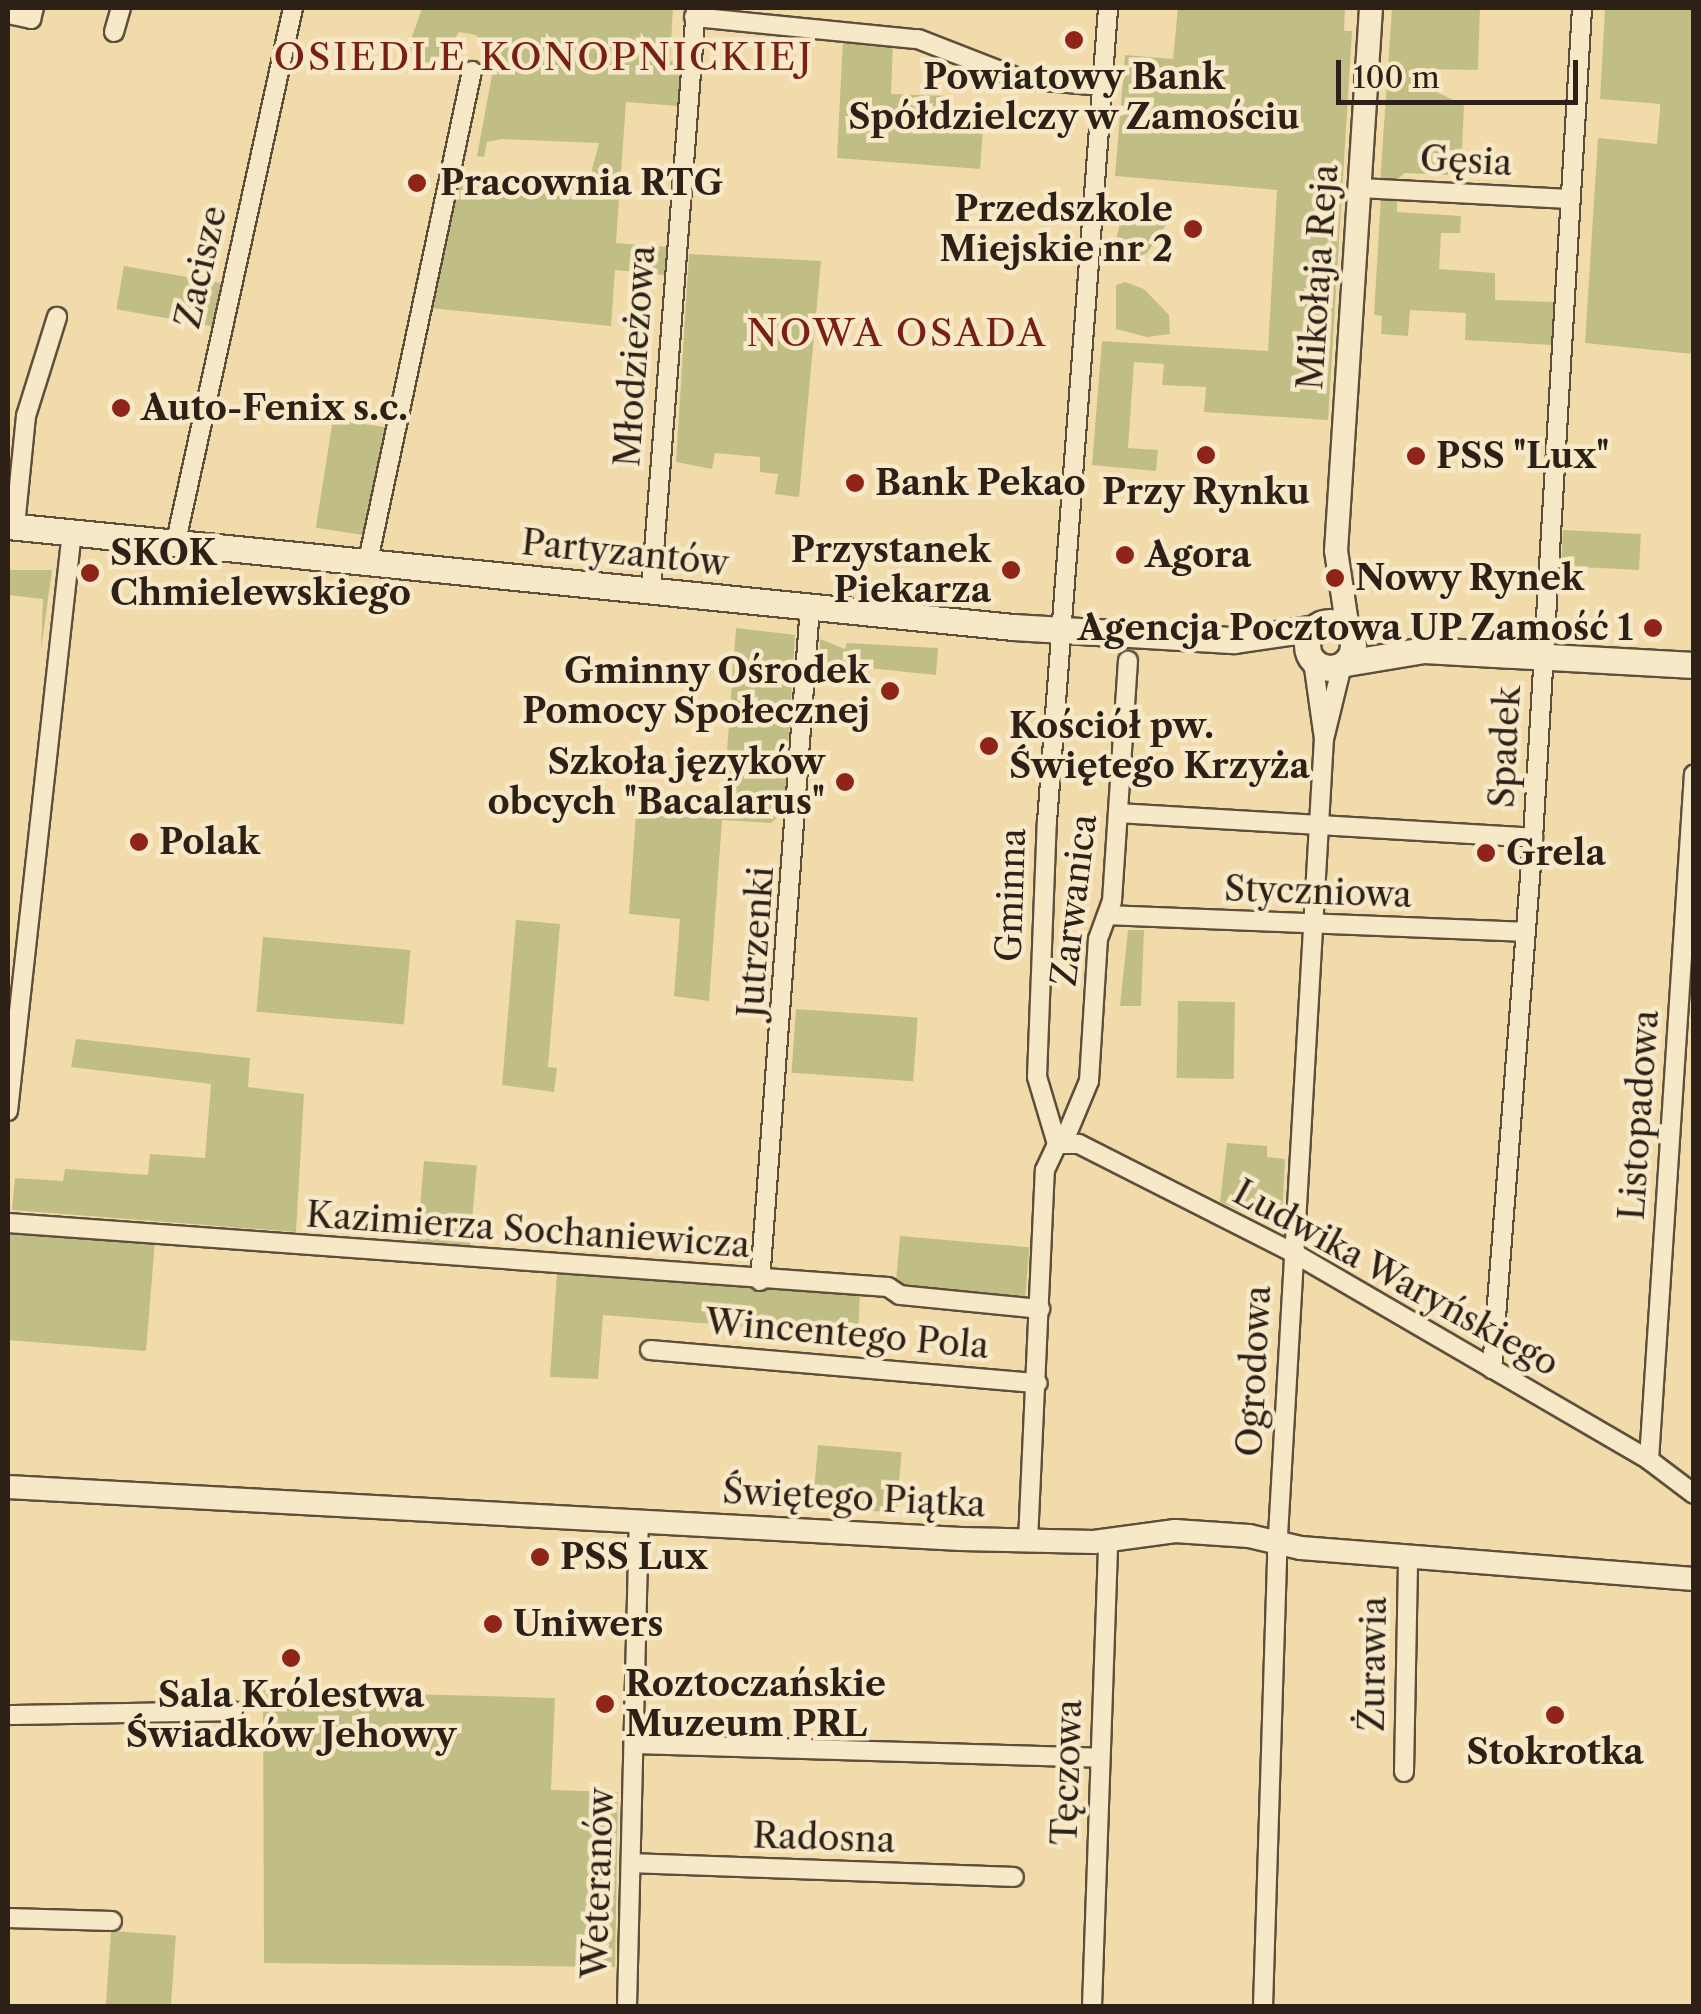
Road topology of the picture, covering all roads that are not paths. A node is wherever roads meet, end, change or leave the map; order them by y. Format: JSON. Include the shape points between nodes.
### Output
{"nodes":[{"id":1,"x":34,"y":8,"type":"edge"},
{"id":2,"x":121,"y":8,"type":"edge"},
{"id":3,"x":293,"y":8,"type":"edge"},
{"id":4,"x":1108,"y":8,"type":"edge"},
{"id":5,"x":1371,"y":8,"type":"edge"},
{"id":6,"x":1582,"y":8,"type":"edge"},
{"id":7,"x":695,"y":12,"type":"edge"},
{"id":8,"x":8,"y":14,"type":"edge"},
{"id":9,"x":114,"y":32,"type":"dead end"},
{"id":10,"x":472,"y":71,"type":"dead end"},
{"id":11,"x":1102,"y":86,"type":"junction"},
{"id":12,"x":1359,"y":188,"type":"junction"},
{"id":13,"x":1570,"y":199,"type":"junction"},
{"id":14,"x":58,"y":317,"type":"dead end"},
{"id":15,"x":10,"y":525,"type":"edge"},
{"id":16,"x":72,"y":531,"type":"junction"},
{"id":17,"x":176,"y":541,"type":"junction"},
{"id":18,"x":1336,"y":552,"type":"junction"},
{"id":19,"x":368,"y":562,"type":"junction"},
{"id":20,"x":651,"y":590,"type":"junction"},
{"id":21,"x":810,"y":607,"type":"junction"},
{"id":22,"x":1317,"y":626,"type":"junction"},
{"id":23,"x":1058,"y":629,"type":"junction"},
{"id":24,"x":1349,"y":632,"type":"junction"},
{"id":25,"x":1235,"y":640,"type":"junction"},
{"id":26,"x":1424,"y":650,"type":"junction"},
{"id":27,"x":1542,"y":657,"type":"junction"},
{"id":28,"x":1311,"y":659,"type":"junction"},
{"id":29,"x":1128,"y":661,"type":"dead end"},
{"id":30,"x":1344,"y":664,"type":"junction"},
{"id":31,"x":1694,"y":665,"type":"edge"},
{"id":32,"x":1324,"y":739,"type":"junction"},
{"id":33,"x":1694,"y":774,"type":"edge"},
{"id":34,"x":1118,"y":813,"type":"junction"},
{"id":35,"x":1318,"y":825,"type":"junction"},
{"id":36,"x":1533,"y":838,"type":"junction"},
{"id":37,"x":1108,"y":914,"type":"junction"},
{"id":38,"x":1312,"y":924,"type":"junction"},
{"id":39,"x":1526,"y":932,"type":"junction"},
{"id":40,"x":14,"y":990,"type":"edge"},
{"id":41,"x":8,"y":1111,"type":"edge"},
{"id":42,"x":1060,"y":1143,"type":"junction"},
{"id":43,"x":8,"y":1223,"type":"edge"},
{"id":44,"x":1292,"y":1252,"type":"junction"},
{"id":45,"x":760,"y":1281,"type":"junction"},
{"id":46,"x":1040,"y":1308,"type":"junction"},
{"id":47,"x":650,"y":1350,"type":"dead end"},
{"id":48,"x":1492,"y":1369,"type":"junction"},
{"id":49,"x":1038,"y":1383,"type":"junction"},
{"id":50,"x":1650,"y":1460,"type":"junction"},
{"id":51,"x":8,"y":1487,"type":"edge"},
{"id":52,"x":1694,"y":1494,"type":"edge"},
{"id":53,"x":639,"y":1522,"type":"junction"},
{"id":54,"x":1108,"y":1540,"type":"junction"},
{"id":55,"x":1028,"y":1541,"type":"junction"},
{"id":56,"x":1278,"y":1543,"type":"junction"},
{"id":57,"x":1408,"y":1557,"type":"junction"},
{"id":58,"x":1694,"y":1579,"type":"edge"},
{"id":59,"x":233,"y":1711,"type":"dead end"},
{"id":60,"x":8,"y":1715,"type":"edge"},
{"id":61,"x":635,"y":1744,"type":"junction"},
{"id":62,"x":1100,"y":1758,"type":"junction"},
{"id":63,"x":1404,"y":1772,"type":"dead end"},
{"id":64,"x":631,"y":1863,"type":"junction"},
{"id":65,"x":1014,"y":1877,"type":"dead end"},
{"id":66,"x":8,"y":1918,"type":"edge"},
{"id":67,"x":112,"y":1921,"type":"dead end"},
{"id":68,"x":627,"y":2006,"type":"edge"},
{"id":69,"x":1092,"y":2006,"type":"edge"},
{"id":70,"x":1263,"y":2006,"type":"edge"}],
"edges":[{"from":1,"to":8,"type":"street","via":[[31,19]]},
{"from":2,"to":9,"type":"street"},
{"from":3,"to":17,"type":"street","name":"Zacisze"},
{"from":4,"to":11,"type":"street","name":"Gminna"},
{"from":5,"to":12,"type":"street","name":"Mikołaja Reja"},
{"from":6,"to":13,"type":"street","name":"Spadek"},
{"from":7,"to":11,"type":"street","via":[[916,39],[1022,79]]},
{"from":7,"to":20,"type":"street","name":"Młodzieżowa"},
{"from":10,"to":19,"type":"street"},
{"from":11,"to":23,"type":"street","name":"Gminna"},
{"from":12,"to":13,"type":"street","name":"Gęsia"},
{"from":12,"to":18,"type":"street","name":"Mikołaja Reja"},
{"from":13,"to":27,"type":"street","name":"Spadek"},
{"from":14,"to":15,"type":"street","via":[[26,416]]},
{"from":15,"to":16,"type":"main road","name":"Partyzantów"},
{"from":16,"to":17,"type":"main road","name":"Partyzantów"},
{"from":16,"to":40,"type":"street"},
{"from":17,"to":19,"type":"main road","name":"Partyzantów"},
{"from":18,"to":22,"type":"street","name":"Mikołaja Reja"},
{"from":18,"to":24,"type":"street","name":"Mikołaja Reja"},
{"from":19,"to":20,"type":"main road","name":"Partyzantów"},
{"from":20,"to":21,"type":"main road","name":"Partyzantów"},
{"from":21,"to":23,"type":"main road","name":"Partyzantów"},
{"from":21,"to":45,"type":"street","name":"Jutrzenki"},
{"from":22,"to":24,"type":"main road"},
{"from":22,"to":25,"type":"main road","name":"Partyzantów"},
{"from":22,"to":28,"type":"main road","via":[[1306,645]]},
{"from":23,"to":25,"type":"main road","name":"Partyzantów"},
{"from":23,"to":42,"type":"street","name":"Gminna","via":[[1037,1078]]},
{"from":24,"to":26,"type":"main road"},
{"from":24,"to":30,"type":"main road","via":[[1353,649]]},
{"from":25,"to":28,"type":"main road","name":"Partyzantów"},
{"from":26,"to":27,"type":"main road"},
{"from":26,"to":30,"type":"main road"},
{"from":27,"to":31,"type":"main road"},
{"from":27,"to":36,"type":"street","name":"Spadek"},
{"from":28,"to":30,"type":"main road"},
{"from":28,"to":32,"type":"street","name":"Ogrodowa"},
{"from":29,"to":34,"type":"street","name":"Zarwanica"},
{"from":30,"to":32,"type":"street","name":"Ogrodowa"},
{"from":32,"to":35,"type":"street","name":"Ogrodowa"},
{"from":33,"to":50,"type":"street","name":"Listopadowa"},
{"from":34,"to":35,"type":"street"},
{"from":34,"to":37,"type":"street","name":"Zarwanica"},
{"from":35,"to":36,"type":"street"},
{"from":35,"to":38,"type":"street","name":"Ogrodowa"},
{"from":36,"to":39,"type":"street","name":"Spadek"},
{"from":37,"to":38,"type":"street","name":"Styczniowa"},
{"from":37,"to":42,"type":"street","name":"Zarwanica","via":[[1098,939],[1086,1095]]},
{"from":38,"to":39,"type":"street","name":"Styczniowa"},
{"from":38,"to":44,"type":"street","name":"Ogrodowa"},
{"from":39,"to":48,"type":"street","name":"Spadek"},
{"from":40,"to":41,"type":"street"},
{"from":42,"to":44,"type":"street","name":"Ludwika Waryńskiego"},
{"from":42,"to":46,"type":"street","via":[[1045,1170]]},
{"from":43,"to":45,"type":"street","name":"Kazimierza Sochaniewicza"},
{"from":44,"to":48,"type":"street","name":"Ludwika Waryńskiego"},
{"from":44,"to":56,"type":"street","name":"Ogrodowa"},
{"from":45,"to":46,"type":"street","name":"Kazimierza Sochaniewicza","via":[[888,1287],[900,1295]]},
{"from":46,"to":49,"type":"street"},
{"from":47,"to":49,"type":"street","name":"Wincentego Pola"},
{"from":48,"to":50,"type":"street","name":"Ludwika Waryńskiego"},
{"from":49,"to":55,"type":"street"},
{"from":50,"to":52,"type":"street","name":"Ludwika Waryńskiego"},
{"from":51,"to":53,"type":"street","name":"Świętego Piątka"},
{"from":53,"to":55,"type":"street","name":"Świętego Piątka"},
{"from":53,"to":61,"type":"street","name":"Weteranów"},
{"from":54,"to":55,"type":"street","name":"Świętego Piątka"},
{"from":54,"to":56,"type":"street","name":"Świętego Piątka","via":[[1157,1530]]},
{"from":54,"to":62,"type":"street","name":"Tęczowa"},
{"from":56,"to":57,"type":"street","name":"Świętego Piątka"},
{"from":56,"to":70,"type":"street","name":"Ogrodowa"},
{"from":57,"to":58,"type":"street","name":"Świętego Piątka"},
{"from":57,"to":63,"type":"street","name":"Żurawia"},
{"from":59,"to":60,"type":"street"},
{"from":61,"to":62,"type":"street"},
{"from":61,"to":64,"type":"street","name":"Weteranów"},
{"from":62,"to":69,"type":"street","name":"Tęczowa"},
{"from":64,"to":65,"type":"street","name":"Radosna"},
{"from":64,"to":68,"type":"street","name":"Weteranów"},
{"from":66,"to":67,"type":"street"}]}
